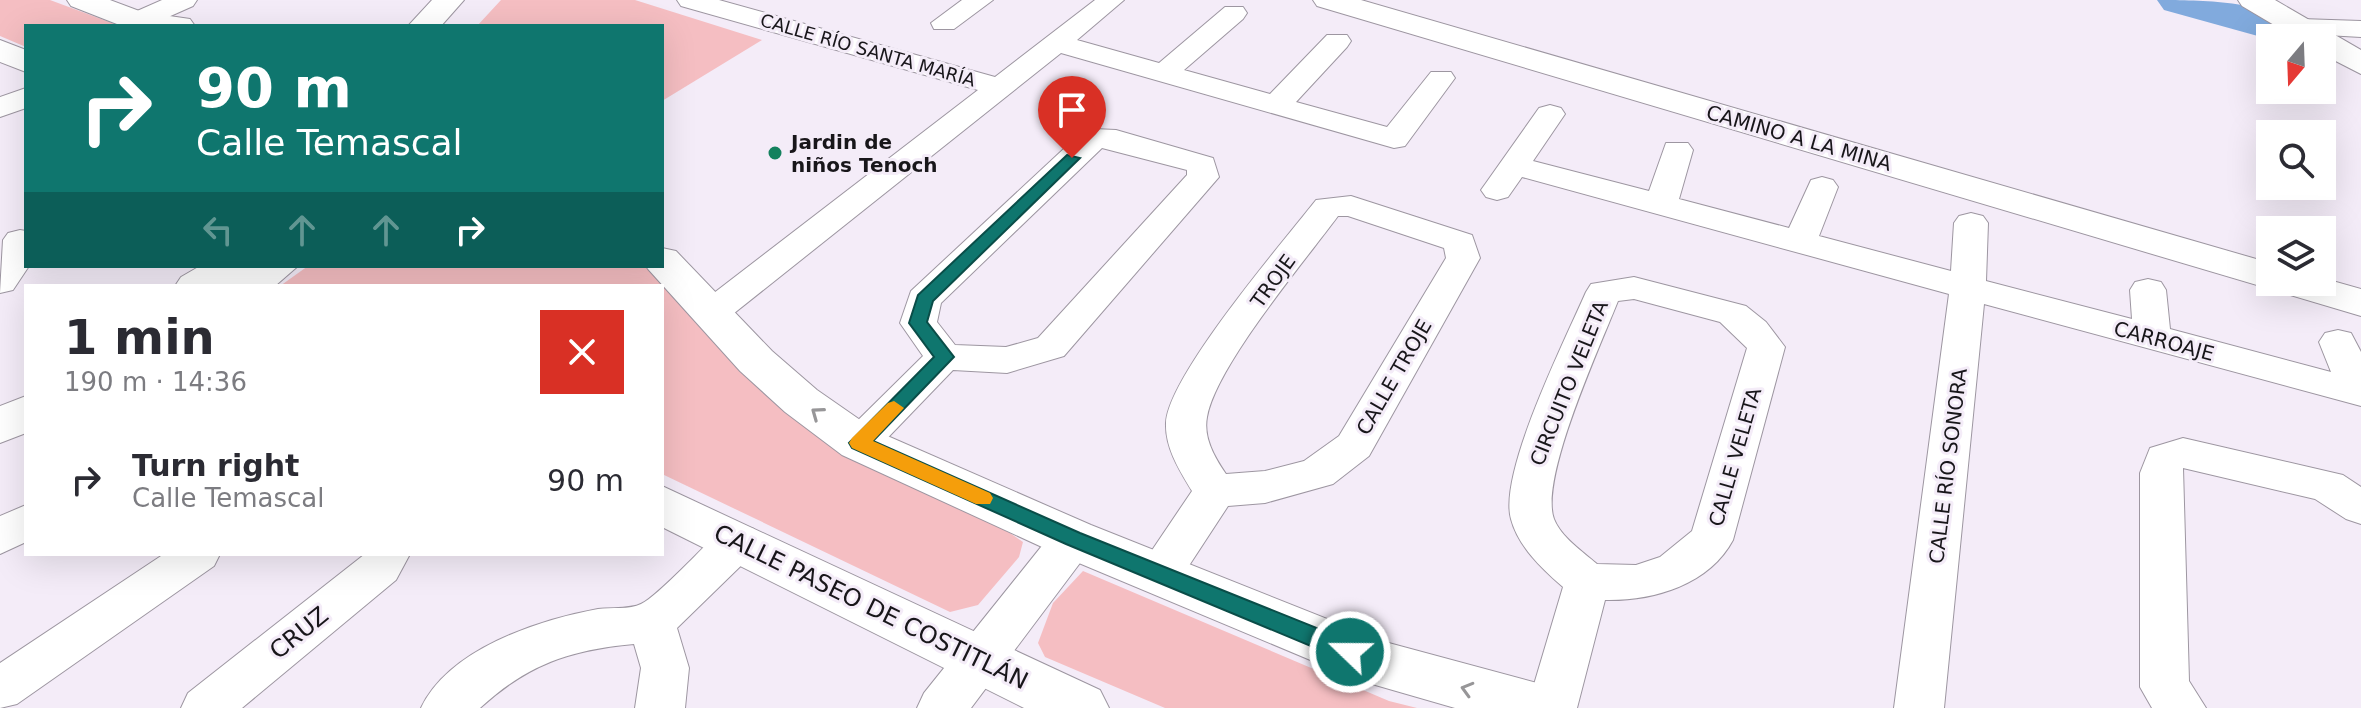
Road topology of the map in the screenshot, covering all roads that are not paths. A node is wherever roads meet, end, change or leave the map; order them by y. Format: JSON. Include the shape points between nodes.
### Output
{"nodes":[{"id":1,"x":82,"y":0,"type":"edge"},
{"id":2,"x":184,"y":0,"type":"edge"},
{"id":3,"x":449,"y":0,"type":"edge"},
{"id":4,"x":479,"y":0,"type":"edge"},
{"id":5,"x":690,"y":0,"type":"edge"},
{"id":6,"x":1111,"y":0,"type":"edge"},
{"id":7,"x":1328,"y":0,"type":"edge"},
{"id":8,"x":2253,"y":0,"type":"edge"},
{"id":9,"x":1234,"y":13,"type":"dead end"},
{"id":10,"x":137,"y":21,"type":"junction"},
{"id":11,"x":162,"y":24,"type":"edge"},
{"id":12,"x":426,"y":24,"type":"edge"},
{"id":13,"x":459,"y":24,"type":"edge"},
{"id":14,"x":2295,"y":24,"type":"edge"},
{"id":15,"x":2361,"y":29,"type":"edge"},
{"id":16,"x":2336,"y":32,"type":"edge"},
{"id":17,"x":1337,"y":41,"type":"dead end"},
{"id":18,"x":1057,"y":43,"type":"junction"},
{"id":19,"x":2336,"y":49,"type":"edge"},
{"id":20,"x":0,"y":50,"type":"edge"},
{"id":21,"x":24,"y":61,"type":"edge"},
{"id":22,"x":2361,"y":64,"type":"edge"},
{"id":23,"x":1164,"y":73,"type":"junction"},
{"id":24,"x":1441,"y":78,"type":"dead end"},
{"id":25,"x":999,"y":87,"type":"junction"},
{"id":26,"x":24,"y":98,"type":"edge"},
{"id":27,"x":1276,"y":105,"type":"junction"},
{"id":28,"x":0,"y":108,"type":"edge"},
{"id":29,"x":1550,"y":114,"type":"dead end"},
{"id":30,"x":1677,"y":150,"type":"dead end"},
{"id":31,"x":1822,"y":187,"type":"dead end"},
{"id":32,"x":1661,"y":206,"type":"junction"},
{"id":33,"x":1971,"y":223,"type":"dead end"},
{"id":34,"x":15,"y":238,"type":"edge"},
{"id":35,"x":1800,"y":242,"type":"junction"},
{"id":36,"x":1463,"y":258,"type":"joint"},
{"id":37,"x":664,"y":262,"type":"edge"},
{"id":38,"x":268,"y":268,"type":"edge"},
{"id":39,"x":2256,"y":272,"type":"edge"},
{"id":40,"x":217,"y":278,"type":"edge"},
{"id":41,"x":0,"y":282,"type":"edge"},
{"id":42,"x":1968,"y":287,"type":"junction"},
{"id":43,"x":2148,"y":290,"type":"dead end"},
{"id":44,"x":2336,"y":296,"type":"edge"},
{"id":45,"x":2361,"y":303,"type":"edge"},
{"id":46,"x":710,"y":314,"type":"junction"},
{"id":47,"x":2152,"y":339,"type":"junction"},
{"id":48,"x":2338,"y":342,"type":"dead end"},
{"id":49,"x":1766,"y":347,"type":"joint"},
{"id":50,"x":944,"y":357,"type":"junction"},
{"id":51,"x":24,"y":381,"type":"edge"},
{"id":52,"x":2360,"y":393,"type":"edge"},
{"id":53,"x":0,"y":395,"type":"edge"},
{"id":54,"x":24,"y":413,"type":"edge"},
{"id":55,"x":0,"y":427,"type":"edge"},
{"id":56,"x":859,"y":443,"type":"junction"},
{"id":57,"x":1215,"y":491,"type":"junction"},
{"id":58,"x":664,"y":506,"type":"edge"},
{"id":59,"x":2361,"y":508,"type":"edge"},
{"id":60,"x":24,"y":522,"type":"edge"},
{"id":61,"x":0,"y":537,"type":"edge"},
{"id":62,"x":1073,"y":539,"type":"junction"},
{"id":63,"x":738,"y":541,"type":"junction"},
{"id":64,"x":195,"y":556,"type":"edge"},
{"id":65,"x":387,"y":556,"type":"edge"},
{"id":66,"x":1159,"y":574,"type":"junction"},
{"id":67,"x":1587,"y":582,"type":"junction"},
{"id":68,"x":652,"y":623,"type":"junction"},
{"id":69,"x":979,"y":661,"type":"junction"},
{"id":70,"x":0,"y":689,"type":"edge"},
{"id":71,"x":206,"y":708,"type":"edge"},
{"id":72,"x":446,"y":708,"type":"edge"},
{"id":73,"x":660,"y":708,"type":"edge"},
{"id":74,"x":942,"y":708,"type":"edge"},
{"id":75,"x":1080,"y":708,"type":"edge"},
{"id":76,"x":1543,"y":708,"type":"edge"},
{"id":77,"x":1552,"y":708,"type":"edge"},
{"id":78,"x":1919,"y":708,"type":"edge"},
{"id":79,"x":2181,"y":708,"type":"edge"}],
"edges":[{"from":1,"to":10,"type":"street"},
{"from":2,"to":10,"type":"street"},
{"from":3,"to":12,"type":"street"},
{"from":4,"to":13,"type":"street"},
{"from":5,"to":25,"type":"street","name":"CALLE RÍO SANTA MARÍA"},
{"from":6,"to":18,"type":"street"},
{"from":7,"to":39,"type":"street","name":"CAMINO A LA MINA"},
{"from":8,"to":14,"type":"street"},
{"from":9,"to":23,"type":"street"},
{"from":10,"to":11,"type":"street"},
{"from":15,"to":16,"type":"street"},
{"from":17,"to":27,"type":"street"},
{"from":18,"to":23,"type":"street"},
{"from":18,"to":25,"type":"street"},
{"from":19,"to":22,"type":"street"},
{"from":20,"to":21,"type":"street"},
{"from":23,"to":27,"type":"street"},
{"from":24,"to":27,"type":"street","via":[[1394,139]]},
{"from":25,"to":46,"type":"street"},
{"from":26,"to":28,"type":"street"},
{"from":29,"to":32,"type":"street","name":"CARROAJE","via":[[1507,178]]},
{"from":30,"to":32,"type":"street"},
{"from":31,"to":35,"type":"street"},
{"from":32,"to":35,"type":"street","name":"CARROAJE"},
{"from":33,"to":42,"type":"street","name":"CALLE RÍO SONORA"},
{"from":34,"to":41,"type":"street","via":[[17,258]]},
{"from":35,"to":42,"type":"street","name":"CARROAJE"},
{"from":36,"to":57,"type":"street","name":"CALLE TROJE","via":[[1354,446],[1318,473],[1265,487]]},
{"from":36,"to":57,"type":"street","name":"TROJE","via":[[1460,242],[1351,206],[1328,207],[1202,378],[1191,404],[1186,417],[1192,459]]},
{"from":37,"to":46,"type":"street"},
{"from":38,"to":40,"type":"street"},
{"from":42,"to":47,"type":"street","name":"CARROAJE"},
{"from":42,"to":78,"type":"street","name":"CALLE RÍO SONORA"},
{"from":43,"to":47,"type":"street"},
{"from":44,"to":45,"type":"street"},
{"from":56,"to":46,"type":"street","one_way":true,"via":[[801,401]]},
{"from":47,"to":52,"type":"street","name":"CARROAJE"},
{"from":48,"to":52,"type":"street"},
{"from":49,"to":67,"type":"street","name":"CALLE VELETA","via":[[1711,540],[1676,570],[1636,583]]},
{"from":49,"to":67,"type":"street","name":"CIRCUITO VELETA","via":[[1733,314],[1634,288],[1604,292],[1532,477],[1530,516],[1554,553]]},
{"from":50,"to":50,"type":"street","via":[[918,323],[924,299],[1094,138],[1116,139],[1202,165],[1203,177],[1051,347],[1007,360]]},
{"from":50,"to":56,"type":"street"},
{"from":51,"to":53,"type":"street"},
{"from":54,"to":55,"type":"street"},
{"from":56,"to":62,"type":"street"},
{"from":57,"to":66,"type":"street"},
{"from":58,"to":63,"type":"street","name":"CALLE PASEO DE COSTITLÁN"},
{"from":59,"to":79,"type":"street","via":[[2328,486],[2183,453],[2165,459],[2165,687]]},
{"from":60,"to":61,"type":"street"},
{"from":62,"to":66,"type":"street"},
{"from":62,"to":69,"type":"street"},
{"from":63,"to":68,"type":"street"},
{"from":63,"to":69,"type":"street","name":"CALLE PASEO DE COSTITLÁN"},
{"from":64,"to":70,"type":"street"},
{"from":65,"to":71,"type":"street","name":"CRUZ","via":[[380,568]]},
{"from":76,"to":66,"type":"street","one_way":true,"via":[[1378,663]]},
{"from":67,"to":77,"type":"street"},
{"from":68,"to":72,"type":"street","via":[[599,628],[539,643],[492,667]]},
{"from":68,"to":73,"type":"street","via":[[665,668]]},
{"from":69,"to":74,"type":"street"},
{"from":69,"to":75,"type":"street","name":"CALLE PASEO DE COSTITLÁN"}]}
